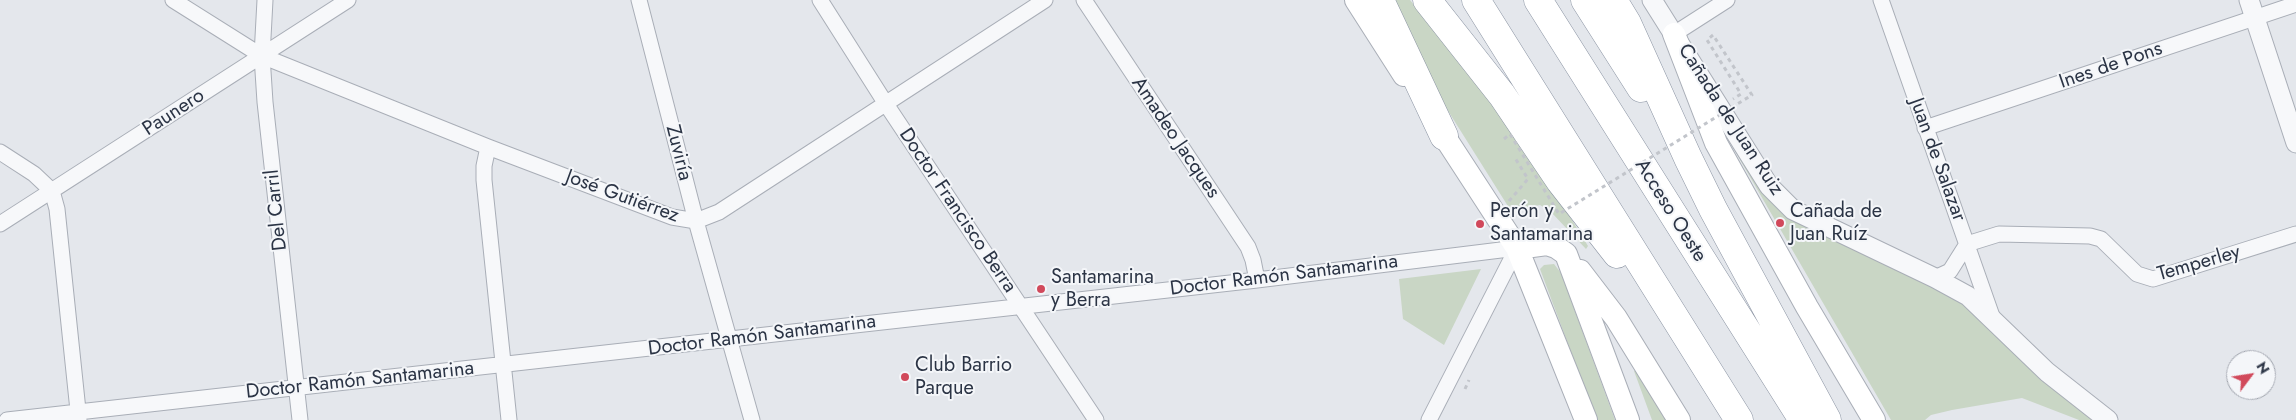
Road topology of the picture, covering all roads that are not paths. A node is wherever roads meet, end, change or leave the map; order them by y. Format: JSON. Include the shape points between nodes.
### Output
{"nodes":[{"id":1,"x":173,"y":0,"type":"edge"},
{"id":2,"x":265,"y":0,"type":"edge"},
{"id":3,"x":348,"y":0,"type":"edge"},
{"id":4,"x":639,"y":0,"type":"edge"},
{"id":5,"x":820,"y":0,"type":"edge"},
{"id":6,"x":1045,"y":0,"type":"edge"},
{"id":7,"x":1084,"y":0,"type":"edge"},
{"id":8,"x":1356,"y":0,"type":"edge"},
{"id":9,"x":1380,"y":0,"type":"edge"},
{"id":10,"x":1427,"y":0,"type":"edge"},
{"id":11,"x":1476,"y":0,"type":"edge"},
{"id":12,"x":1538,"y":0,"type":"edge"},
{"id":13,"x":1585,"y":0,"type":"edge"},
{"id":14,"x":1613,"y":0,"type":"edge"},
{"id":15,"x":1652,"y":0,"type":"edge"},
{"id":16,"x":1727,"y":0,"type":"edge"},
{"id":17,"x":1881,"y":0,"type":"edge"},
{"id":18,"x":2296,"y":4,"type":"edge"},
{"id":19,"x":2252,"y":9,"type":"edge"},
{"id":20,"x":1674,"y":34,"type":"junction"},
{"id":21,"x":262,"y":56,"type":"junction"},
{"id":22,"x":886,"y":104,"type":"junction"},
{"id":23,"x":1925,"y":128,"type":"junction"},
{"id":24,"x":1444,"y":136,"type":"junction"},
{"id":25,"x":2296,"y":143,"type":"edge"},
{"id":26,"x":488,"y":147,"type":"junction"},
{"id":27,"x":0,"y":152,"type":"edge"},
{"id":28,"x":1688,"y":158,"type":"junction"},
{"id":29,"x":52,"y":191,"type":"junction"},
{"id":30,"x":696,"y":221,"type":"junction"},
{"id":31,"x":0,"y":224,"type":"edge"},
{"id":32,"x":2296,"y":234,"type":"edge"},
{"id":33,"x":1967,"y":244,"type":"junction"},
{"id":34,"x":1517,"y":248,"type":"junction"},
{"id":35,"x":1569,"y":260,"type":"junction"},
{"id":36,"x":1935,"y":278,"type":"junction"},
{"id":37,"x":1257,"y":280,"type":"junction"},
{"id":38,"x":1021,"y":306,"type":"junction"},
{"id":39,"x":1993,"y":319,"type":"junction"},
{"id":40,"x":730,"y":340,"type":"junction"},
{"id":41,"x":503,"y":366,"type":"junction"},
{"id":42,"x":1709,"y":372,"type":"junction"},
{"id":43,"x":297,"y":387,"type":"junction"},
{"id":44,"x":78,"y":416,"type":"edge"},
{"id":45,"x":7,"y":420,"type":"edge"},
{"id":46,"x":300,"y":420,"type":"edge"},
{"id":47,"x":509,"y":420,"type":"edge"},
{"id":48,"x":752,"y":420,"type":"edge"},
{"id":49,"x":1096,"y":420,"type":"edge"},
{"id":50,"x":1429,"y":420,"type":"edge"},
{"id":51,"x":1586,"y":420,"type":"edge"},
{"id":52,"x":1628,"y":420,"type":"edge"},
{"id":53,"x":1679,"y":420,"type":"edge"},
{"id":54,"x":1740,"y":420,"type":"edge"},
{"id":55,"x":1803,"y":420,"type":"edge"},
{"id":56,"x":1827,"y":420,"type":"edge"},
{"id":57,"x":1874,"y":420,"type":"edge"},
{"id":58,"x":2108,"y":420,"type":"edge"}],
"edges":[{"from":1,"to":21,"type":"street","name":"José Gutiérrez"},
{"from":2,"to":21,"type":"street","name":"Del Carril"},
{"from":3,"to":21,"type":"street","name":"Paunero"},
{"from":4,"to":30,"type":"street","name":"Zuviría"},
{"from":5,"to":22,"type":"street","name":"Doctor Francisco Berra"},
{"from":6,"to":22,"type":"street","name":"José Gutiérrez"},
{"from":7,"to":37,"type":"street","name":"Amadeo Jacques","via":[[1248,247]]},
{"from":8,"to":24,"type":"main road"},
{"from":9,"to":24,"type":"highway"},
{"from":10,"to":42,"type":"highway","via":[[1502,95],[1560,181]]},
{"from":11,"to":42,"type":"highway"},
{"from":12,"to":55,"type":"highway","name":"Acceso Oeste"},
{"from":13,"to":28,"type":"highway"},
{"from":14,"to":28,"type":"highway"},
{"from":15,"to":20,"type":"street","name":"Cañada de Juan Ruiz"},
{"from":16,"to":20,"type":"street"},
{"from":17,"to":23,"type":"street","name":"Juan de Salazar"},
{"from":18,"to":19,"type":"street","name":"Ines de Pons"},
{"from":19,"to":23,"type":"street","name":"Ines de Pons"},
{"from":19,"to":25,"type":"street"},
{"from":20,"to":36,"type":"street","name":"Cañada de Juan Ruiz","via":[[1770,186],[1793,210]]},
{"from":20,"to":57,"type":"main road","via":[[1716,144]]},
{"from":21,"to":26,"type":"street","name":"José Gutiérrez"},
{"from":21,"to":29,"type":"street","name":"Paunero"},
{"from":21,"to":43,"type":"street","name":"Del Carril"},
{"from":22,"to":30,"type":"street","name":"José Gutiérrez","via":[[719,212]]},
{"from":22,"to":38,"type":"street","name":"Doctor Francisco Berra"},
{"from":23,"to":33,"type":"street","name":"Juan de Salazar"},
{"from":24,"to":34,"type":"main road"},
{"from":26,"to":30,"type":"street","name":"José Gutiérrez","via":[[672,216]]},
{"from":26,"to":41,"type":"street","via":[[484,180]]},
{"from":27,"to":29,"type":"street","via":[[34,174]]},
{"from":28,"to":56,"type":"highway"},
{"from":29,"to":31,"type":"street","name":"Paunero"},
{"from":29,"to":44,"type":"street"},
{"from":30,"to":40,"type":"street","name":"Zuviría"},
{"from":32,"to":33,"type":"street","name":"Temperley","via":[[2153,280],[2137,274],[2110,246],[2090,236],[2009,233]]},
{"from":33,"to":36,"type":"street","via":[[1950,271]]},
{"from":33,"to":39,"type":"street","name":"Juan de Salazar"},
{"from":34,"to":35,"type":"main road","via":[[1553,245],[1564,251]]},
{"from":34,"to":37,"type":"street","name":"Doctor Ramón Santamarina"},
{"from":34,"to":50,"type":"street"},
{"from":34,"to":51,"type":"main road"},
{"from":35,"to":52,"type":"main road"},
{"from":35,"to":53,"type":"main road","via":[[1616,318]]},
{"from":36,"to":39,"type":"street","name":"Cañada de Juan Ruiz","via":[[1968,296]]},
{"from":37,"to":38,"type":"street","name":"Doctor Ramón Santamarina"},
{"from":38,"to":40,"type":"street","name":"Doctor Ramón Santamarina"},
{"from":38,"to":49,"type":"street","name":"Doctor Francisco Berra"},
{"from":39,"to":58,"type":"street","name":"Cañada de Juan Ruiz","via":[[2047,372]]},
{"from":40,"to":41,"type":"street","name":"Doctor Ramón Santamarina"},
{"from":40,"to":48,"type":"street","name":"Zuviría"},
{"from":41,"to":43,"type":"street","name":"Doctor Ramón Santamarina"},
{"from":41,"to":47,"type":"street"},
{"from":42,"to":54,"type":"highway"},
{"from":43,"to":44,"type":"street","name":"Doctor Ramón Santamarina"},
{"from":43,"to":46,"type":"street","name":"Del Carril"},
{"from":44,"to":45,"type":"street","name":"Doctor Ramón Santamarina"}]}
